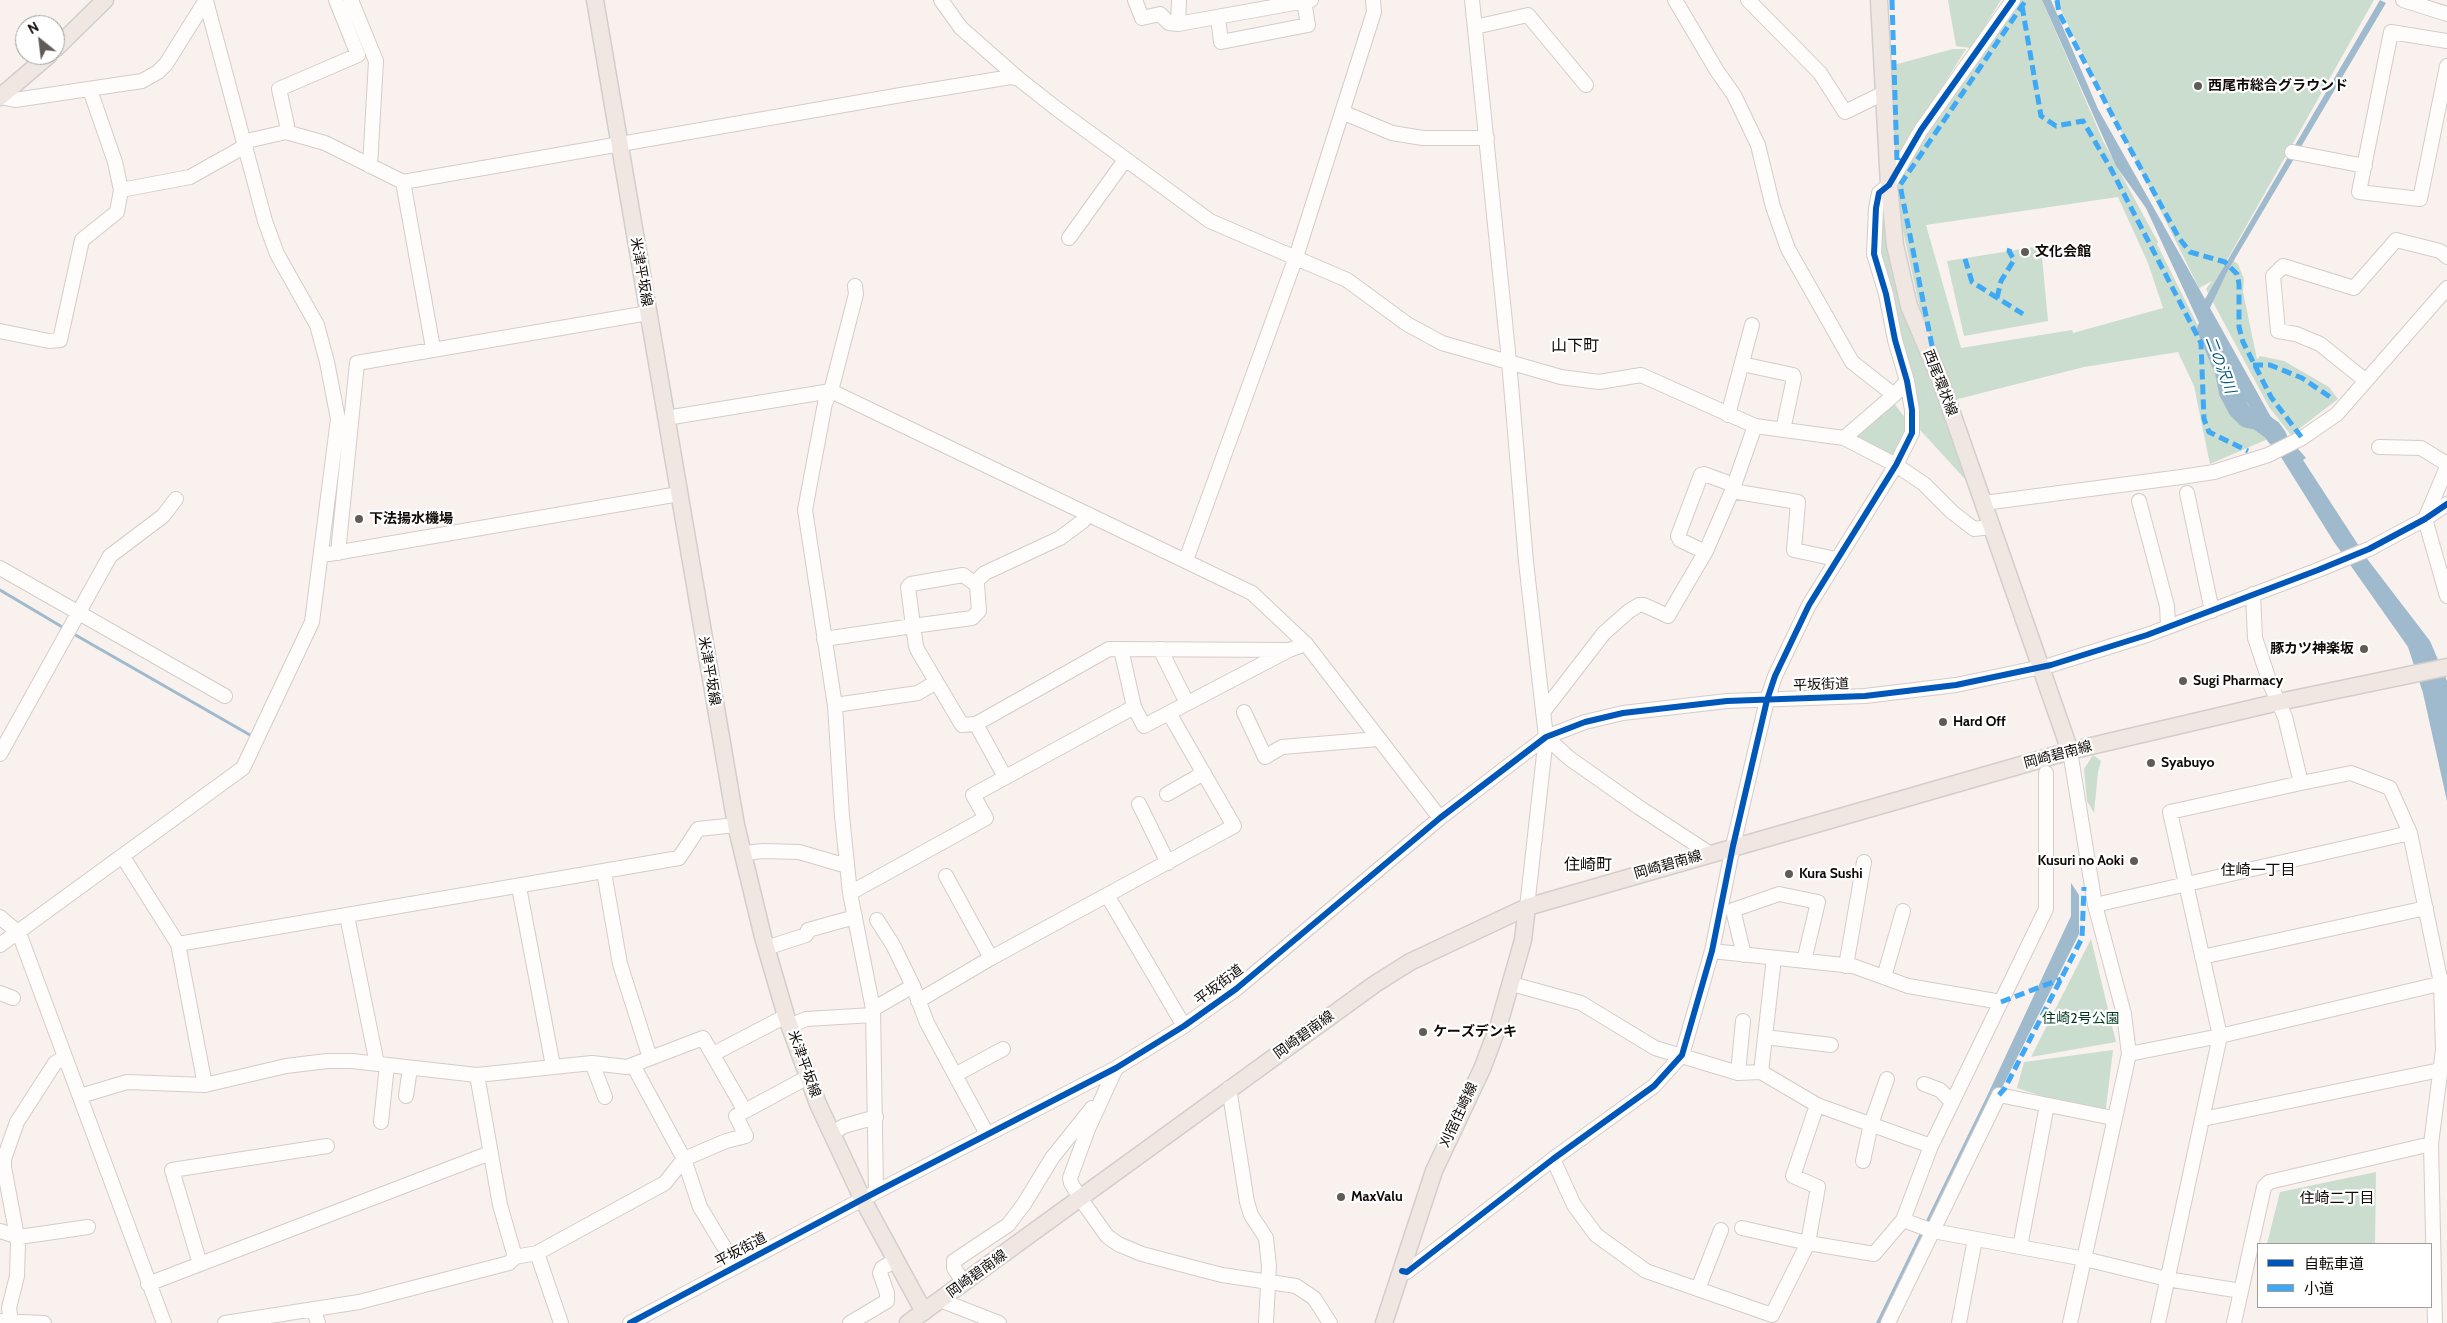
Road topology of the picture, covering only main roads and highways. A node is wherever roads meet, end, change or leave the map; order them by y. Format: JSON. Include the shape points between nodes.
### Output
{"nodes":[{"id":1,"x":105,"y":0,"type":"edge"},
{"id":2,"x":595,"y":0,"type":"edge"},
{"id":3,"x":1879,"y":0,"type":"edge"},
{"id":4,"x":65,"y":39,"type":"edge"},
{"id":5,"x":38,"y":65,"type":"edge"},
{"id":6,"x":1,"y":97,"type":"edge"},
{"id":7,"x":2447,"y":667,"type":"edge"},
{"id":8,"x":2070,"y":751,"type":"junction"},
{"id":9,"x":1527,"y":906,"type":"junction"},
{"id":10,"x":924,"y":1312,"type":"junction"},
{"id":11,"x":908,"y":1323,"type":"edge"},
{"id":12,"x":1384,"y":1323,"type":"edge"}],
"edges":[{"from":1,"to":4,"type":"main road"},
{"from":2,"to":10,"type":"main road","name":"米津平坂線","via":[[736,825],[766,948],[788,1021],[832,1133],[870,1196],[896,1260]]},
{"from":3,"to":8,"type":"main road","name":"西尾環状線","via":[[1889,185],[1895,245],[1909,306],[1992,502],[1990,527]]},
{"from":5,"to":6,"type":"main road"},
{"from":7,"to":8,"type":"main road","name":"岡崎碧南線"},
{"from":8,"to":9,"type":"main road","name":"岡崎碧南線"},
{"from":9,"to":10,"type":"main road","name":"岡崎碧南線","via":[[1410,962],[1375,984]]},
{"from":9,"to":12,"type":"main road","name":"刈宿住崎線","via":[[1523,940],[1500,1024],[1434,1171]]},
{"from":10,"to":11,"type":"main road","name":"岡崎碧南線"}]}
